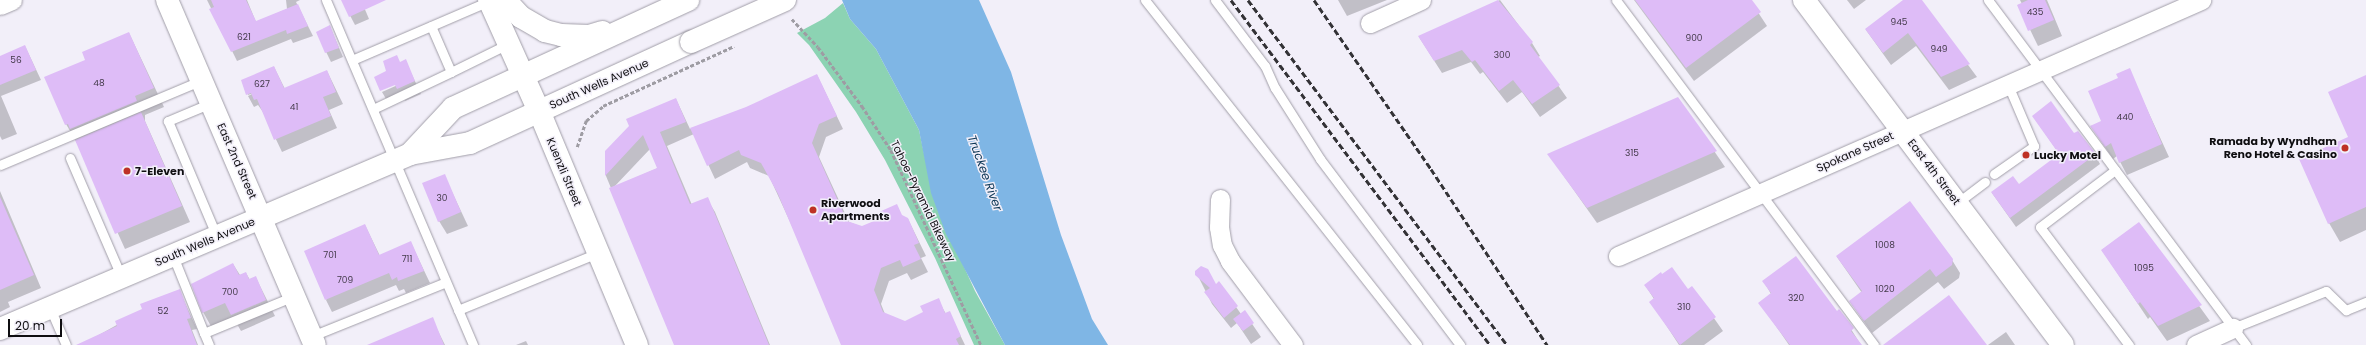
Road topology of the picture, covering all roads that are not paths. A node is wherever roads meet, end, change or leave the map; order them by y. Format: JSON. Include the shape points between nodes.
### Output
{"nodes":[{"id":1,"x":12,"y":0,"type":"edge"},
{"id":2,"x":167,"y":0,"type":"edge"},
{"id":3,"x":326,"y":0,"type":"edge"},
{"id":4,"x":494,"y":0,"type":"edge"},
{"id":5,"x":1144,"y":0,"type":"edge"},
{"id":6,"x":1215,"y":0,"type":"edge"},
{"id":7,"x":1421,"y":0,"type":"edge"},
{"id":8,"x":1616,"y":0,"type":"edge"},
{"id":9,"x":1804,"y":0,"type":"edge"},
{"id":10,"x":1988,"y":0,"type":"edge"},
{"id":11,"x":2201,"y":0,"type":"edge"},
{"id":12,"x":680,"y":4,"type":"edge"},
{"id":13,"x":0,"y":5,"type":"edge"},
{"id":14,"x":788,"y":11,"type":"edge"},
{"id":15,"x":640,"y":22,"type":"junction"},
{"id":16,"x":1370,"y":23,"type":"dead end"},
{"id":17,"x":431,"y":26,"type":"junction"},
{"id":18,"x":508,"y":44,"type":"junction"},
{"id":19,"x":352,"y":60,"type":"junction"},
{"id":20,"x":2041,"y":71,"type":"junction"},
{"id":21,"x":450,"y":72,"type":"junction"},
{"id":22,"x":522,"y":75,"type":"junction"},
{"id":23,"x":202,"y":80,"type":"junction"},
{"id":24,"x":2008,"y":85,"type":"junction"},
{"id":25,"x":211,"y":103,"type":"junction"},
{"id":26,"x":373,"y":109,"type":"junction"},
{"id":27,"x":539,"y":111,"type":"junction"},
{"id":28,"x":1903,"y":131,"type":"junction"},
{"id":29,"x":402,"y":157,"type":"junction"},
{"id":30,"x":70,"y":158,"type":"dead end"},
{"id":31,"x":0,"y":165,"type":"edge"},
{"id":32,"x":2115,"y":170,"type":"junction"},
{"id":33,"x":1994,"y":174,"type":"dead end"},
{"id":34,"x":1985,"y":182,"type":"dead end"},
{"id":35,"x":1760,"y":193,"type":"junction"},
{"id":36,"x":1220,"y":199,"type":"dead end"},
{"id":37,"x":1957,"y":203,"type":"junction"},
{"id":38,"x":262,"y":218,"type":"junction"},
{"id":39,"x":217,"y":237,"type":"junction"},
{"id":40,"x":598,"y":252,"type":"junction"},
{"id":41,"x":173,"y":256,"type":"junction"},
{"id":42,"x":1618,"y":256,"type":"dead end"},
{"id":43,"x":122,"y":278,"type":"junction"},
{"id":44,"x":446,"y":282,"type":"junction"},
{"id":45,"x":294,"y":296,"type":"junction"},
{"id":46,"x":2366,"y":302,"type":"edge"},
{"id":47,"x":50,"y":308,"type":"junction"},
{"id":48,"x":458,"y":310,"type":"junction"},
{"id":49,"x":2233,"y":328,"type":"junction"},
{"id":50,"x":0,"y":329,"type":"edge"},
{"id":51,"x":204,"y":333,"type":"junction"},
{"id":52,"x":313,"y":341,"type":"edge"},
{"id":53,"x":635,"y":344,"type":"edge"},
{"id":54,"x":66,"y":345,"type":"edge"},
{"id":55,"x":209,"y":345,"type":"edge"},
{"id":56,"x":473,"y":345,"type":"edge"},
{"id":57,"x":1293,"y":345,"type":"edge"},
{"id":58,"x":1417,"y":345,"type":"edge"},
{"id":59,"x":1460,"y":345,"type":"edge"},
{"id":60,"x":1874,"y":345,"type":"edge"},
{"id":61,"x":2063,"y":345,"type":"edge"},
{"id":62,"x":2129,"y":345,"type":"edge"},
{"id":63,"x":2196,"y":345,"type":"edge"},
{"id":64,"x":2246,"y":345,"type":"edge"}],
"edges":[{"from":1,"to":13,"type":"street"},
{"from":2,"to":23,"type":"main road","name":"East 2nd Street"},
{"from":3,"to":19,"type":"lane"},
{"from":4,"to":15,"type":"main road","via":[[533,26],[562,35],[589,36]]},
{"from":4,"to":17,"type":"lane"},
{"from":4,"to":18,"type":"main road","name":"Kuenzli Street"},
{"from":5,"to":58,"type":"lane"},
{"from":6,"to":59,"type":"lane","via":[[1265,66],[1275,88],[1320,159]]},
{"from":7,"to":16,"type":"street"},
{"from":8,"to":35,"type":"lane"},
{"from":9,"to":28,"type":"main road","name":"East 4th Street"},
{"from":10,"to":20,"type":"lane"},
{"from":11,"to":20,"type":"street","name":"Spokane Street"},
{"from":12,"to":15,"type":"main road","name":"South Wells Avenue"},
{"from":14,"to":27,"type":"main road","name":"South Wells Avenue","bridge":true,"via":[[691,42]]},
{"from":15,"to":22,"type":"main road","name":"South Wells Avenue"},
{"from":17,"to":19,"type":"lane"},
{"from":17,"to":21,"type":"lane"},
{"from":18,"to":21,"type":"lane"},
{"from":18,"to":22,"type":"main road","name":"Kuenzli Street"},
{"from":19,"to":26,"type":"lane"},
{"from":20,"to":24,"type":"street","name":"Spokane Street"},
{"from":20,"to":32,"type":"lane"},
{"from":21,"to":26,"type":"lane"},
{"from":22,"to":27,"type":"main road","name":"Kuenzli Street"},
{"from":22,"to":29,"type":"main road","name":"South Wells Avenue","via":[[453,108]]},
{"from":23,"to":25,"type":"main road","name":"East 2nd Street"},
{"from":23,"to":31,"type":"lane"},
{"from":24,"to":28,"type":"street","name":"Spokane Street"},
{"from":24,"to":33,"type":"lane","via":[[2034,146]]},
{"from":25,"to":38,"type":"main road","name":"East 2nd Street"},
{"from":25,"to":39,"type":"lane","via":[[168,121]]},
{"from":26,"to":29,"type":"lane"},
{"from":27,"to":29,"type":"main road","name":"South Wells Avenue","via":[[470,143]]},
{"from":27,"to":40,"type":"main road","name":"Kuenzli Street"},
{"from":28,"to":35,"type":"street","name":"Spokane Street"},
{"from":28,"to":37,"type":"main road","name":"East 4th Street"},
{"from":29,"to":38,"type":"main road","name":"South Wells Avenue"},
{"from":29,"to":44,"type":"lane"},
{"from":30,"to":43,"type":"lane"},
{"from":32,"to":49,"type":"lane"},
{"from":32,"to":62,"type":"lane","via":[[2040,227]]},
{"from":34,"to":37,"type":"lane"},
{"from":35,"to":42,"type":"street","name":"Spokane Street"},
{"from":35,"to":60,"type":"lane"},
{"from":36,"to":57,"type":"street","via":[[1220,233],[1230,261]]},
{"from":37,"to":61,"type":"main road","name":"East 4th Street"},
{"from":38,"to":39,"type":"main road","name":"South Wells Avenue"},
{"from":38,"to":45,"type":"main road","name":"East 2nd Street"},
{"from":39,"to":41,"type":"main road","name":"South Wells Avenue"},
{"from":40,"to":48,"type":"lane"},
{"from":40,"to":53,"type":"main road","name":"Kuenzli Street"},
{"from":41,"to":43,"type":"main road","name":"South Wells Avenue"},
{"from":41,"to":51,"type":"lane"},
{"from":43,"to":47,"type":"main road","name":"South Wells Avenue"},
{"from":44,"to":48,"type":"lane"},
{"from":44,"to":52,"type":"lane"},
{"from":45,"to":51,"type":"lane"},
{"from":45,"to":52,"type":"main road","name":"East 2nd Street"},
{"from":46,"to":49,"type":"lane","via":[[2346,310],[2326,291]]},
{"from":47,"to":50,"type":"main road","name":"South Wells Avenue"},
{"from":47,"to":54,"type":"lane"},
{"from":48,"to":56,"type":"lane"},
{"from":49,"to":63,"type":"street"},
{"from":49,"to":64,"type":"lane"},
{"from":51,"to":55,"type":"lane"}]}
